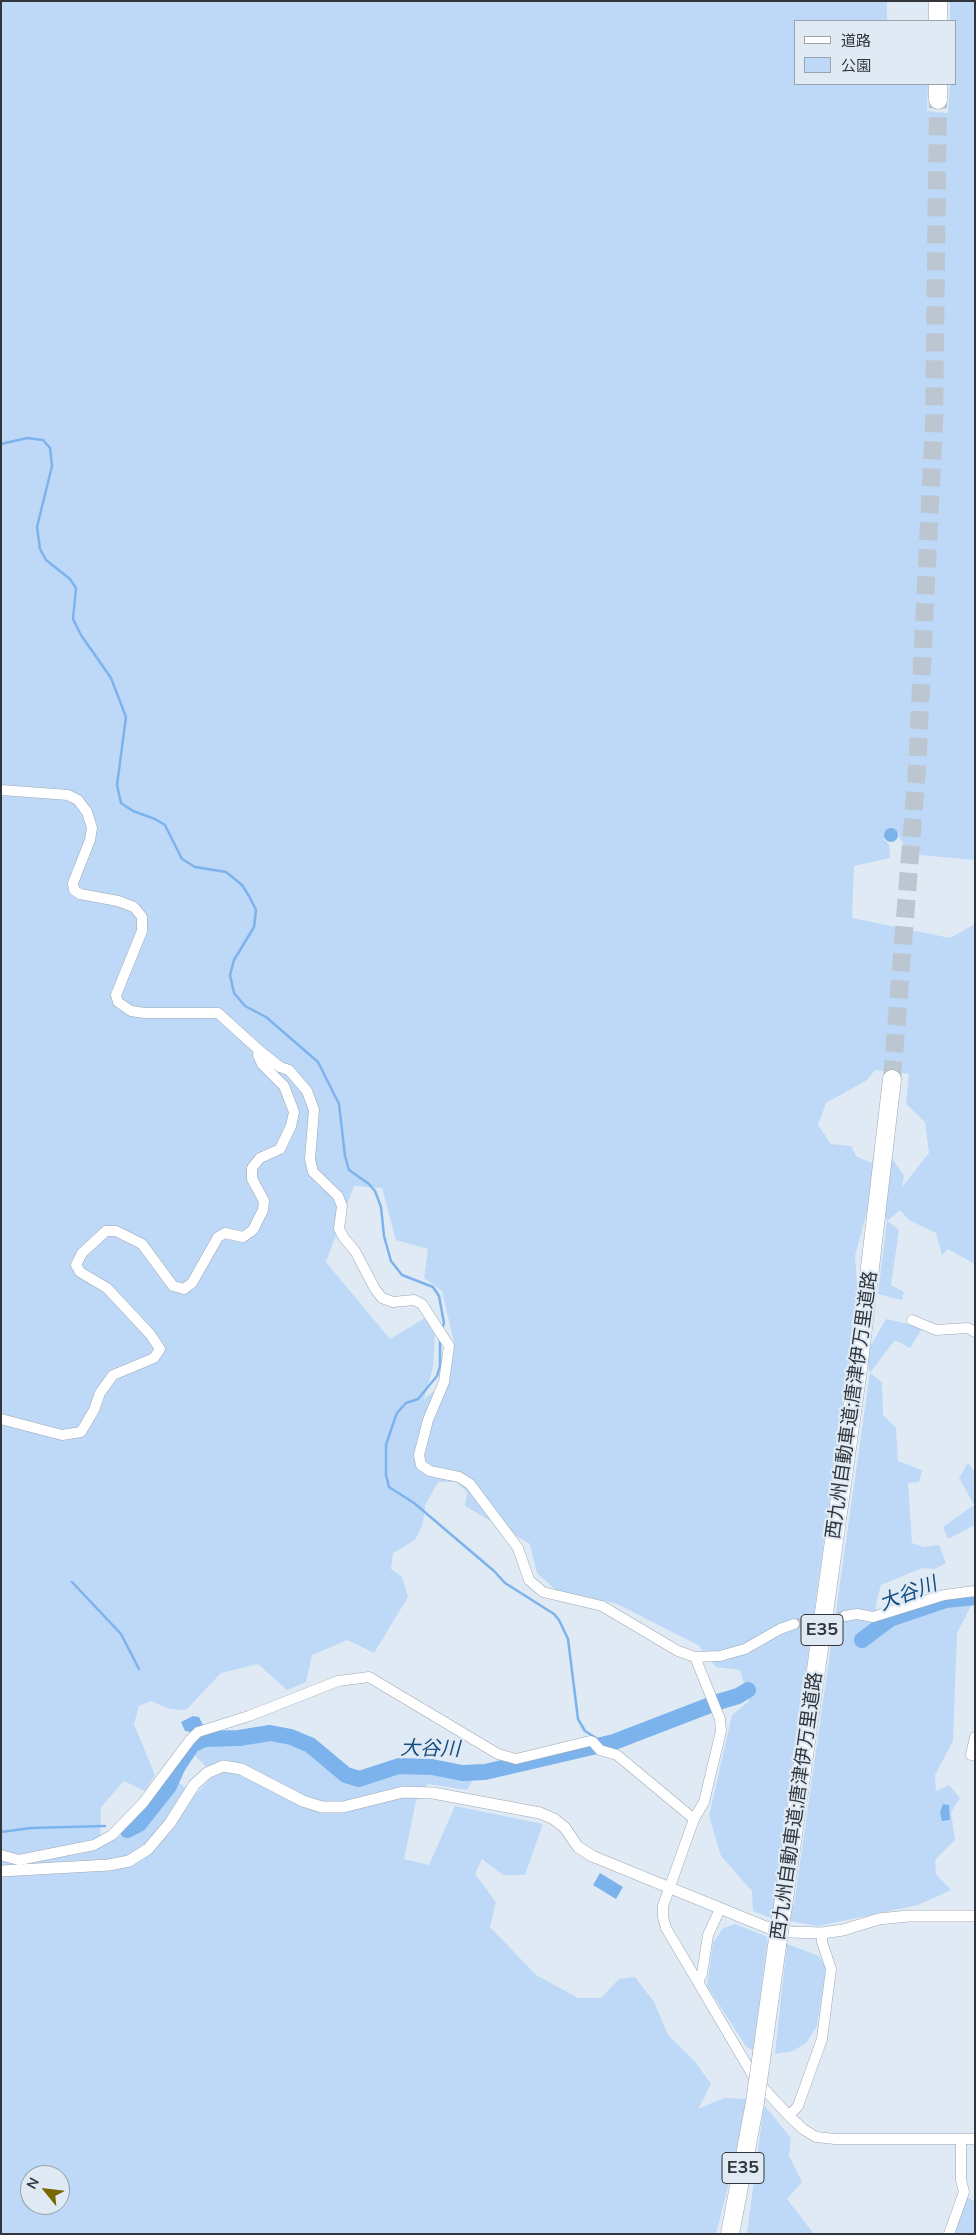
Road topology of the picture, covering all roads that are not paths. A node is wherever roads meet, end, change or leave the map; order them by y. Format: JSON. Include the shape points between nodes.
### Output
{"nodes":[{"id":1,"x":938,"y":1,"type":"edge"},
{"id":2,"x":938,"y":20,"type":"edge"},
{"id":3,"x":1,"y":790,"type":"edge"},
{"id":4,"x":260,"y":1051,"type":"junction"},
{"id":5,"x":892,"y":1079,"type":"tunnel mouth"},
{"id":6,"x":912,"y":1320,"type":"dead end"},
{"id":7,"x":975,"y":1332,"type":"edge"},
{"id":8,"x":1,"y":1418,"type":"edge"},
{"id":9,"x":975,"y":1591,"type":"edge"},
{"id":10,"x":845,"y":1616,"type":"tunnel mouth"},
{"id":11,"x":794,"y":1624,"type":"tunnel mouth"},
{"id":12,"x":695,"y":1657,"type":"junction"},
{"id":13,"x":975,"y":1737,"type":"edge"},
{"id":14,"x":975,"y":1756,"type":"edge"},
{"id":15,"x":694,"y":1820,"type":"junction"},
{"id":16,"x":1,"y":1855,"type":"edge"},
{"id":17,"x":1,"y":1871,"type":"edge"},
{"id":18,"x":670,"y":1888,"type":"junction"},
{"id":19,"x":720,"y":1909,"type":"junction"},
{"id":20,"x":975,"y":1916,"type":"edge"},
{"id":21,"x":822,"y":1933,"type":"junction"},
{"id":22,"x":698,"y":1982,"type":"junction"},
{"id":23,"x":789,"y":2116,"type":"junction"},
{"id":24,"x":961,"y":2139,"type":"junction"},
{"id":25,"x":975,"y":2139,"type":"edge"},
{"id":26,"x":730,"y":2234,"type":"edge"},
{"id":27,"x":949,"y":2234,"type":"edge"}],
"edges":[{"from":1,"to":2,"type":"highway"},
{"from":3,"to":4,"type":"street","via":[[68,795],[78,800],[87,812],[92,828],[90,840],[72,883],[74,890],[134,907],[142,917],[142,931],[116,995],[118,1002],[131,1011],[145,1013],[218,1013]]},
{"from":4,"to":8,"type":"street","via":[[258,1055],[262,1064],[284,1086],[294,1112],[280,1149],[260,1158],[252,1168],[252,1179],[264,1201],[264,1210],[253,1230],[244,1237],[225,1233],[218,1237],[192,1283],[184,1288],[173,1286],[142,1244],[116,1231],[106,1231],[82,1252],[76,1265],[80,1272],[107,1288],[160,1349],[154,1358],[113,1375],[100,1393],[81,1432],[62,1435]]},
{"from":4,"to":12,"type":"street","via":[[289,1070],[307,1091],[314,1110],[310,1159],[314,1172],[338,1196],[342,1206],[339,1229],[375,1289],[382,1298],[393,1302],[414,1300],[422,1304],[450,1346],[444,1382],[428,1420],[419,1455],[421,1464],[430,1471],[459,1477],[470,1484],[518,1548],[529,1580],[543,1592],[602,1606],[678,1651]]},
{"from":5,"to":26,"type":"highway","name":"西九州自動車道;唐津伊万里道路","number":"E35","bridge":true,"via":[[859,1362],[784,1899],[755,2102]]},
{"from":6,"to":7,"type":"street","via":[[936,1330],[968,1328]]},
{"from":9,"to":10,"type":"street","via":[[944,1595],[873,1617]]},
{"from":11,"to":12,"type":"street","via":[[744,1649],[720,1656]]},
{"from":12,"to":15,"type":"street","via":[[720,1719],[721,1731],[704,1802]]},
{"from":13,"to":14,"type":"street","via":[[971,1755]]},
{"from":15,"to":16,"type":"street","via":[[617,1755],[590,1741],[516,1759],[498,1754],[369,1677],[338,1681],[198,1732],[144,1803],[112,1835],[94,1845],[19,1860]]},
{"from":15,"to":18,"type":"street"},
{"from":17,"to":18,"type":"street","via":[[129,1861],[154,1842],[194,1785],[207,1773],[222,1766],[241,1769],[322,1807],[343,1808],[403,1792],[433,1792],[540,1813],[565,1828],[578,1847],[592,1856]]},
{"from":18,"to":19,"type":"street"},
{"from":18,"to":22,"type":"street","via":[[663,1906],[666,1928]]},
{"from":19,"to":21,"type":"street","via":[[766,1927]]},
{"from":19,"to":22,"type":"street","via":[[708,1935]]},
{"from":20,"to":21,"type":"street","via":[[879,1919]]},
{"from":21,"to":23,"type":"street","via":[[832,1969],[822,2039],[798,2106]]},
{"from":22,"to":23,"type":"street","via":[[755,2079]]},
{"from":23,"to":24,"type":"street","via":[[816,2137]]},
{"from":24,"to":25,"type":"street"},
{"from":24,"to":27,"type":"street","via":[[964,2192]]}]}
